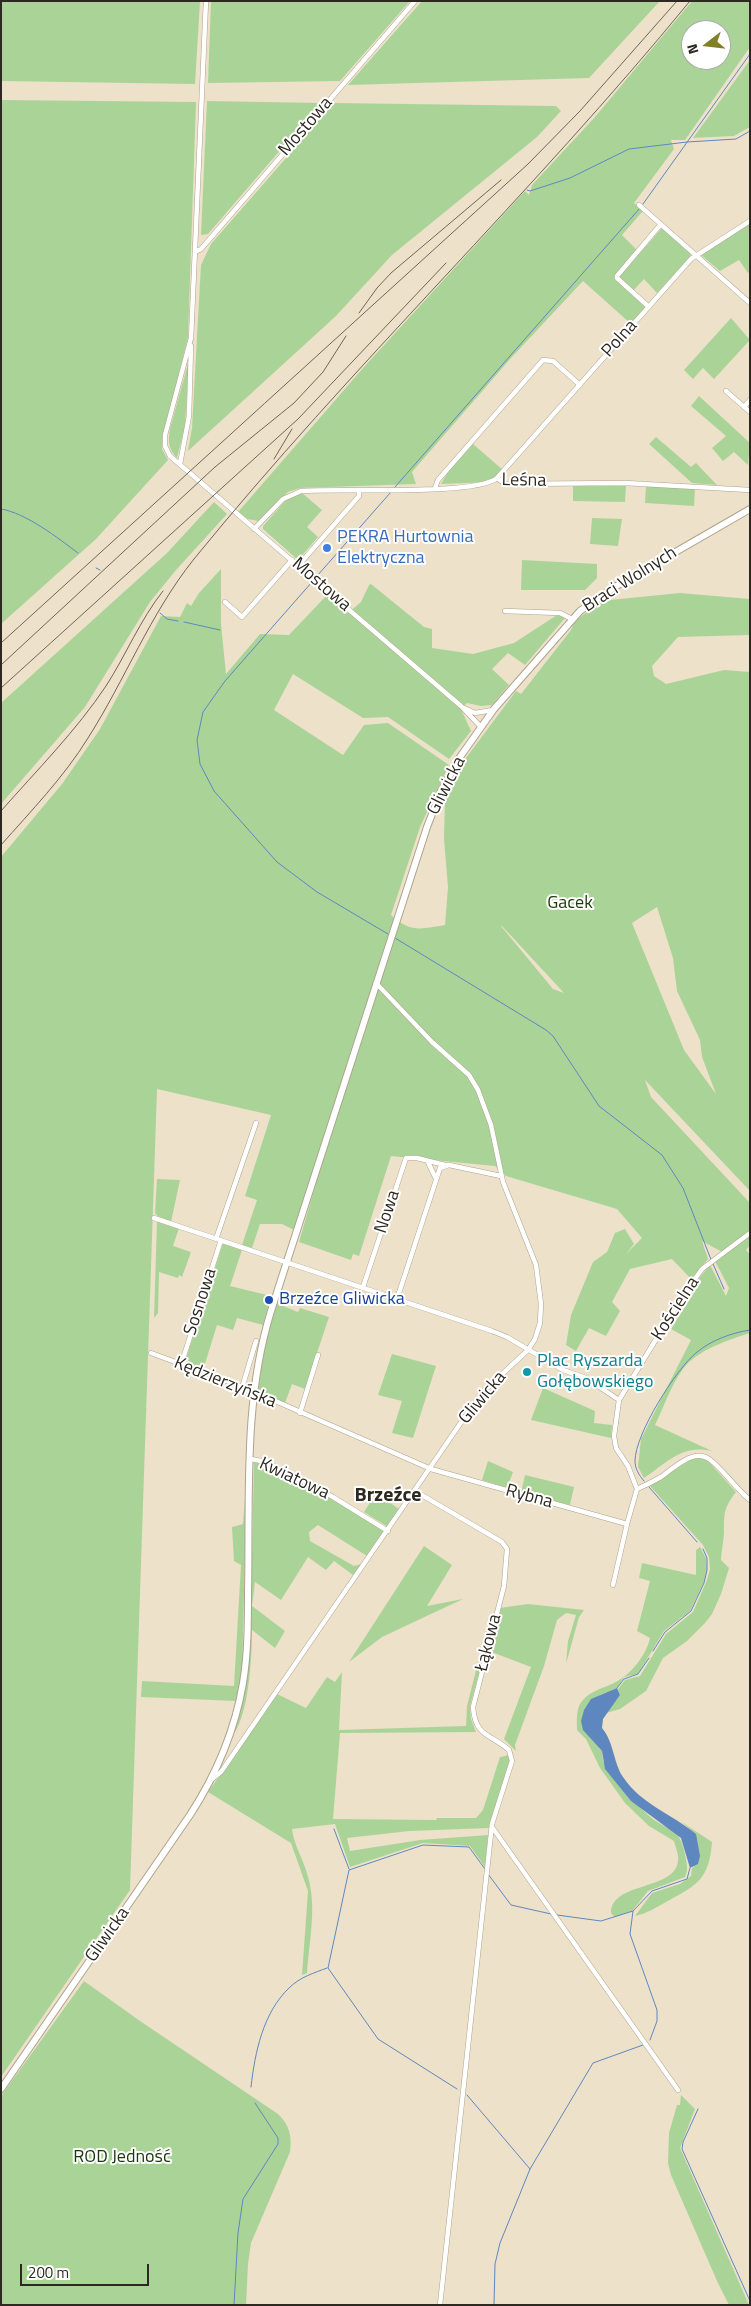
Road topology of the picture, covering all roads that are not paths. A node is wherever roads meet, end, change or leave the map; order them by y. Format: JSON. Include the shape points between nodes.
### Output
{"nodes":[{"id":1,"x":206,"y":1,"type":"edge"},
{"id":2,"x":414,"y":1,"type":"edge"},
{"id":3,"x":640,"y":207,"type":"dead end"},
{"id":4,"x":750,"y":221,"type":"edge"},
{"id":5,"x":661,"y":224,"type":"junction"},
{"id":6,"x":196,"y":251,"type":"junction"},
{"id":7,"x":696,"y":255,"type":"junction"},
{"id":8,"x":750,"y":303,"type":"edge"},
{"id":9,"x":649,"y":307,"type":"junction"},
{"id":10,"x":191,"y":338,"type":"junction"},
{"id":11,"x":580,"y":384,"type":"junction"},
{"id":12,"x":726,"y":391,"type":"dead end"},
{"id":13,"x":750,"y":400,"type":"edge"},
{"id":14,"x":744,"y":407,"type":"junction"},
{"id":15,"x":750,"y":412,"type":"edge"},
{"id":16,"x":180,"y":464,"type":"junction"},
{"id":17,"x":497,"y":478,"type":"junction"},
{"id":18,"x":435,"y":488,"type":"junction"},
{"id":19,"x":750,"y":490,"type":"edge"},
{"id":20,"x":359,"y":491,"type":"junction"},
{"id":21,"x":750,"y":509,"type":"edge"},
{"id":22,"x":254,"y":528,"type":"junction"},
{"id":23,"x":292,"y":560,"type":"junction"},
{"id":24,"x":298,"y":566,"type":"junction"},
{"id":25,"x":226,"y":602,"type":"dead end"},
{"id":26,"x":505,"y":611,"type":"dead end"},
{"id":27,"x":572,"y":619,"type":"junction"},
{"id":28,"x":461,"y":706,"type":"junction"},
{"id":29,"x":494,"y":709,"type":"junction"},
{"id":30,"x":474,"y":712,"type":"junction"},
{"id":31,"x":481,"y":725,"type":"junction"},
{"id":32,"x":376,"y":983,"type":"junction"},
{"id":33,"x":256,"y":1123,"type":"dead end"},
{"id":34,"x":428,"y":1161,"type":"junction"},
{"id":35,"x":499,"y":1165,"type":"junction"},
{"id":36,"x":445,"y":1166,"type":"junction"},
{"id":37,"x":490,"y":1173,"type":"junction"},
{"id":38,"x":501,"y":1176,"type":"junction"},
{"id":39,"x":435,"y":1177,"type":"junction"},
{"id":40,"x":154,"y":1218,"type":"dead end"},
{"id":41,"x":750,"y":1232,"type":"edge"},
{"id":42,"x":219,"y":1240,"type":"junction"},
{"id":43,"x":286,"y":1262,"type":"junction"},
{"id":44,"x":363,"y":1288,"type":"junction"},
{"id":45,"x":397,"y":1299,"type":"junction"},
{"id":46,"x":256,"y":1341,"type":"dead end"},
{"id":47,"x":528,"y":1350,"type":"junction"},
{"id":48,"x":150,"y":1353,"type":"dead end"},
{"id":49,"x":318,"y":1354,"type":"dead end"},
{"id":50,"x":181,"y":1364,"type":"junction"},
{"id":51,"x":242,"y":1388,"type":"junction"},
{"id":52,"x":254,"y":1393,"type":"junction"},
{"id":53,"x":619,"y":1400,"type":"junction"},
{"id":54,"x":300,"y":1413,"type":"junction"},
{"id":55,"x":251,"y":1459,"type":"junction"},
{"id":56,"x":431,"y":1469,"type":"junction"},
{"id":57,"x":638,"y":1489,"type":"junction"},
{"id":58,"x":415,"y":1491,"type":"junction"},
{"id":59,"x":750,"y":1500,"type":"edge"},
{"id":60,"x":627,"y":1524,"type":"junction"},
{"id":61,"x":388,"y":1530,"type":"junction"},
{"id":62,"x":613,"y":1585,"type":"dead end"},
{"id":63,"x":227,"y":1743,"type":"junction"},
{"id":64,"x":238,"y":1748,"type":"junction"},
{"id":65,"x":212,"y":1779,"type":"junction"},
{"id":66,"x":492,"y":1826,"type":"junction"},
{"id":67,"x":1,"y":2089,"type":"edge"},
{"id":68,"x":678,"y":2090,"type":"dead end"},
{"id":69,"x":440,"y":2305,"type":"edge"}],
"edges":[{"from":1,"to":6,"type":"street","name":"Mostowa"},
{"from":2,"to":6,"type":"street","name":"Mostowa"},
{"from":3,"to":5,"type":"street"},
{"from":4,"to":7,"type":"street","name":"Polna"},
{"from":5,"to":7,"type":"street"},
{"from":5,"to":9,"type":"street","via":[[617,276]]},
{"from":6,"to":10,"type":"street","name":"Mostowa"},
{"from":7,"to":8,"type":"street"},
{"from":7,"to":9,"type":"street","name":"Polna"},
{"from":9,"to":11,"type":"street","name":"Polna"},
{"from":10,"to":16,"type":"street","name":"Mostowa","via":[[189,416]]},
{"from":10,"to":16,"type":"street","name":"Mostowa","via":[[164,440],[167,451]]},
{"from":11,"to":17,"type":"street","name":"Polna"},
{"from":11,"to":18,"type":"street","via":[[553,361],[543,360],[438,480]]},
{"from":12,"to":14,"type":"street"},
{"from":13,"to":14,"type":"street"},
{"from":14,"to":15,"type":"street"},
{"from":16,"to":22,"type":"street","name":"Mostowa"},
{"from":17,"to":18,"type":"street","name":"Leśna","via":[[486,484]]},
{"from":17,"to":19,"type":"street","name":"Leśna","via":[[504,484],[624,483]]},
{"from":18,"to":20,"type":"street","name":"Leśna"},
{"from":20,"to":22,"type":"street","name":"Leśna","via":[[295,492],[283,499]]},
{"from":20,"to":24,"type":"street","via":[[359,496]]},
{"from":21,"to":27,"type":"main road","name":"Braci Wolnych","via":[[605,592]]},
{"from":22,"to":23,"type":"street","name":"Mostowa"},
{"from":23,"to":24,"type":"street","name":"Mostowa"},
{"from":23,"to":25,"type":"street","via":[[242,617]]},
{"from":24,"to":28,"type":"street","name":"Mostowa"},
{"from":26,"to":27,"type":"street","name":"Braci Wolnych","via":[[560,612]]},
{"from":27,"to":29,"type":"main road","name":"Gliwicka"},
{"from":28,"to":30,"type":"street","name":"Mostowa"},
{"from":28,"to":31,"type":"street","name":"Mostowa"},
{"from":29,"to":30,"type":"street"},
{"from":29,"to":31,"type":"main road","name":"Gliwicka"},
{"from":30,"to":31,"type":"street"},
{"from":31,"to":32,"type":"main road","name":"Gliwicka","via":[[446,781],[434,807]]},
{"from":32,"to":35,"type":"street","name":"Gliwicka","via":[[432,1042],[469,1075],[488,1115]]},
{"from":32,"to":43,"type":"main road","name":"Gliwicka"},
{"from":33,"to":42,"type":"street"},
{"from":34,"to":36,"type":"street","name":"Nowa"},
{"from":34,"to":39,"type":"street"},
{"from":34,"to":44,"type":"street","name":"Nowa","via":[[406,1158]]},
{"from":35,"to":37,"type":"street"},
{"from":35,"to":38,"type":"street","name":"Gliwicka"},
{"from":36,"to":37,"type":"street","name":"Nowa"},
{"from":36,"to":39,"type":"street","name":"Nowa"},
{"from":37,"to":38,"type":"street","name":"Nowa"},
{"from":38,"to":47,"type":"street","name":"Gliwicka","via":[[528,1241],[539,1281],[540,1323]]},
{"from":39,"to":45,"type":"street","name":"Nowa"},
{"from":40,"to":42,"type":"street"},
{"from":41,"to":53,"type":"street","name":"Kościelna","via":[[711,1261],[680,1300]]},
{"from":42,"to":43,"type":"street"},
{"from":42,"to":50,"type":"street","name":"Sosnowa"},
{"from":43,"to":44,"type":"street"},
{"from":43,"to":52,"type":"main road","name":"Gliwicka","via":[[264,1337]]},
{"from":44,"to":45,"type":"street"},
{"from":45,"to":47,"type":"street","via":[[492,1331]]},
{"from":46,"to":51,"type":"street"},
{"from":47,"to":53,"type":"street","via":[[563,1370],[586,1378]]},
{"from":47,"to":56,"type":"street","name":"Gliwicka","via":[[486,1390]]},
{"from":48,"to":50,"type":"street","name":"Kędzierzyńska"},
{"from":49,"to":54,"type":"street","name":"Kędzierzyńska"},
{"from":50,"to":51,"type":"street","name":"Kędzierzyńska"},
{"from":51,"to":52,"type":"street","name":"Kędzierzyńska"},
{"from":52,"to":54,"type":"street","name":"Kędzierzyńska"},
{"from":52,"to":55,"type":"main road","name":"Gliwicka"},
{"from":53,"to":57,"type":"street","via":[[614,1436],[616,1448]]},
{"from":54,"to":56,"type":"street","name":"Kędzierzyńska"},
{"from":55,"to":61,"type":"street","name":"Kwiatowa","via":[[266,1462]]},
{"from":55,"to":63,"type":"main road","name":"Gliwicka","via":[[245,1667]]},
{"from":56,"to":58,"type":"street","name":"Gliwicka"},
{"from":56,"to":60,"type":"street","name":"Rybna"},
{"from":57,"to":59,"type":"street","via":[[688,1458],[697,1456],[708,1458]]},
{"from":57,"to":60,"type":"street"},
{"from":58,"to":61,"type":"street","name":"Gliwicka"},
{"from":58,"to":66,"type":"street","name":"Łąkowa","via":[[502,1542],[507,1549],[504,1586],[473,1708],[473,1716],[482,1733],[512,1754]]},
{"from":60,"to":62,"type":"street"},
{"from":61,"to":64,"type":"street","name":"Gliwicka"},
{"from":63,"to":64,"type":"street"},
{"from":63,"to":65,"type":"main road","name":"Gliwicka"},
{"from":64,"to":65,"type":"street","name":"Gliwicka"},
{"from":65,"to":67,"type":"main road","name":"Gliwicka","via":[[176,1837]]},
{"from":66,"to":68,"type":"street"},
{"from":66,"to":69,"type":"street"}]}
